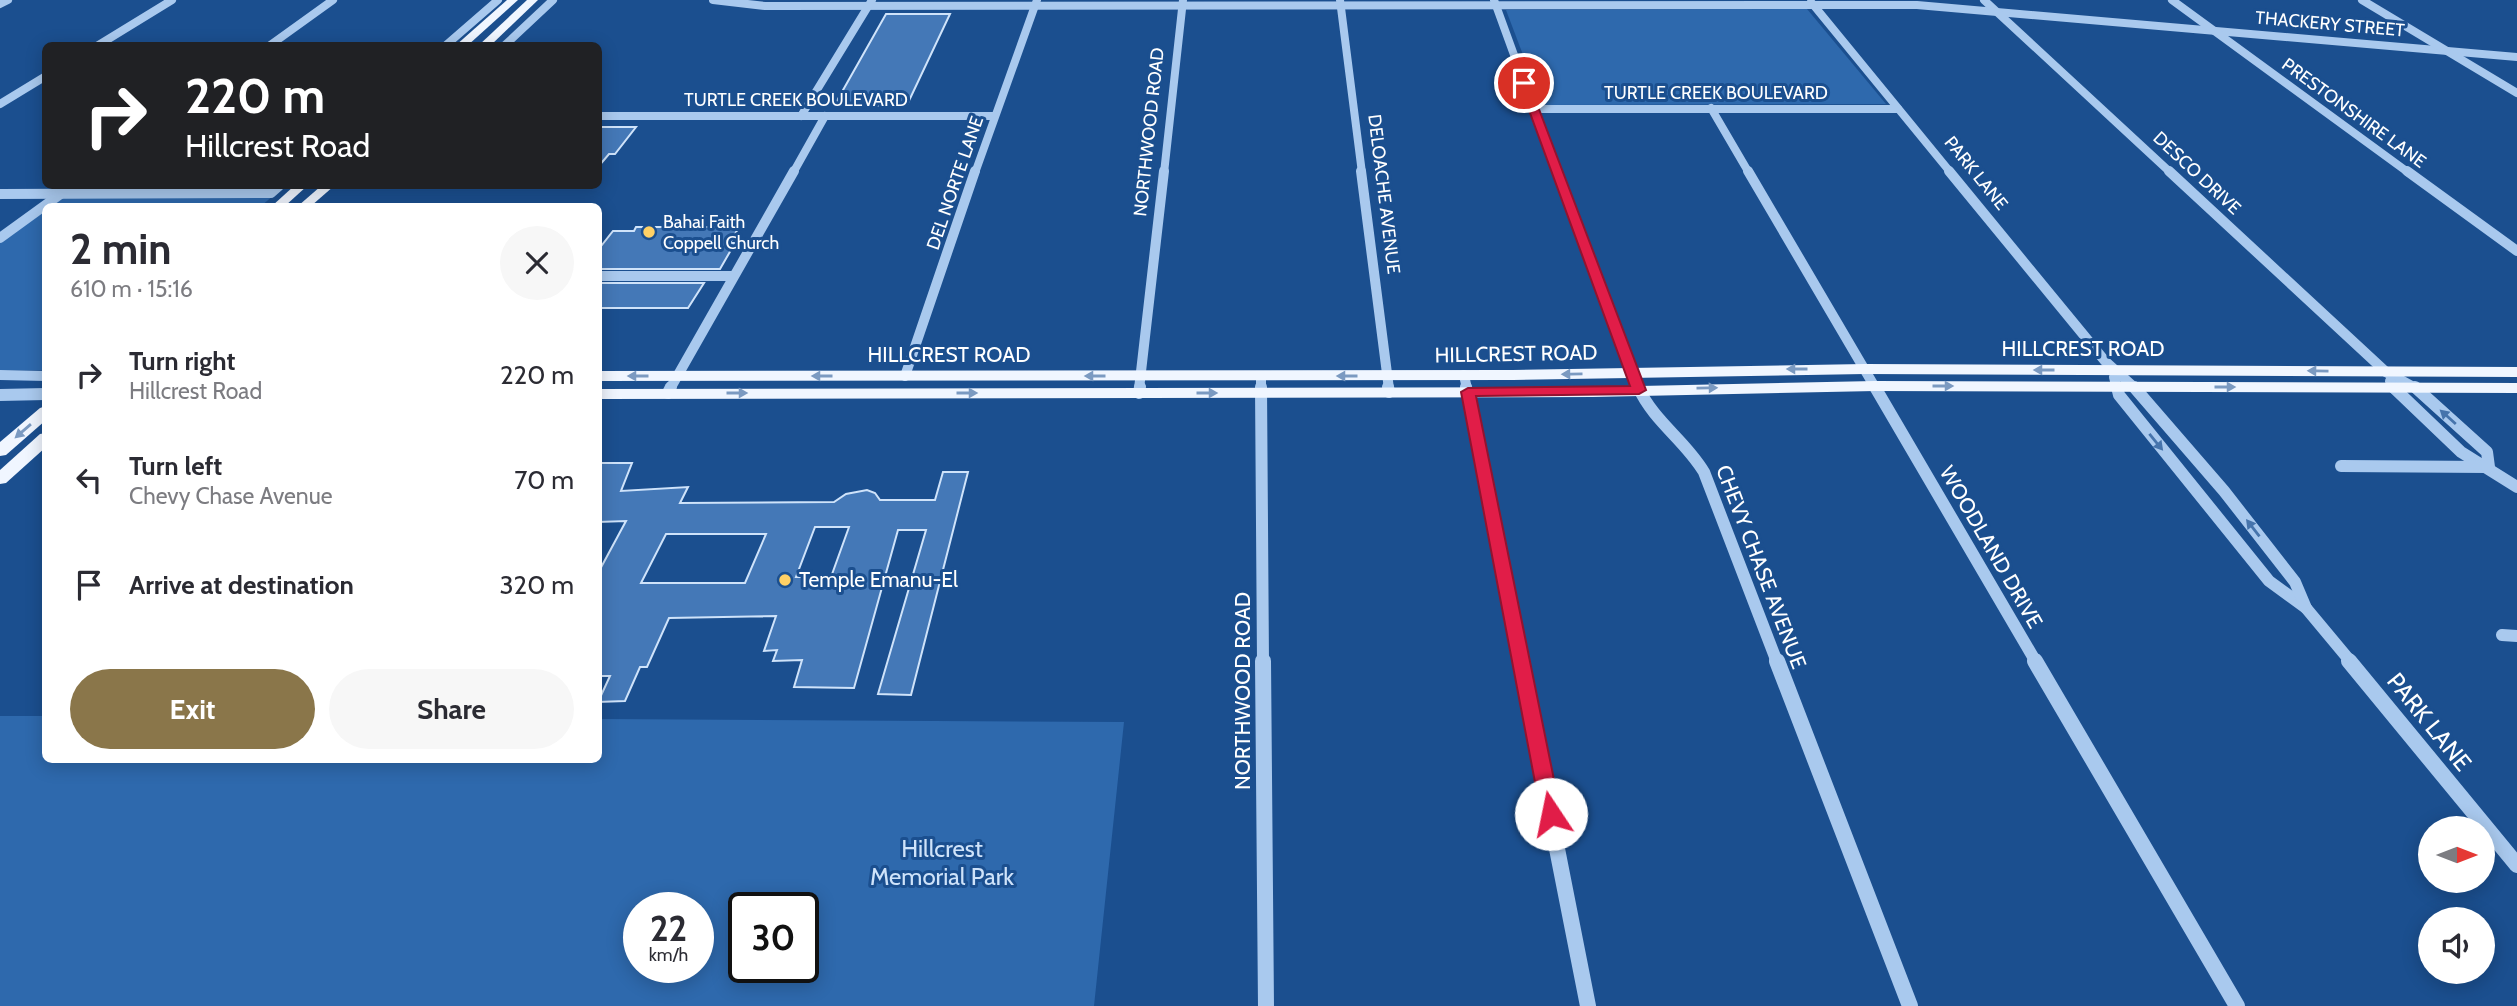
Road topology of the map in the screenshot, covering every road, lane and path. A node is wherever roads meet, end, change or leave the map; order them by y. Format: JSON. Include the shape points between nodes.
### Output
{"nodes":[{"id":1,"x":8,"y":0,"type":"edge"},
{"id":2,"x":172,"y":0,"type":"edge"},
{"id":3,"x":333,"y":0,"type":"edge"},
{"id":4,"x":498,"y":0,"type":"edge"},
{"id":5,"x":513,"y":0,"type":"edge"},
{"id":6,"x":533,"y":0,"type":"edge"},
{"id":7,"x":553,"y":0,"type":"edge"},
{"id":8,"x":713,"y":0,"type":"edge"},
{"id":9,"x":1983,"y":0,"type":"edge"},
{"id":10,"x":2172,"y":0,"type":"edge"},
{"id":11,"x":2362,"y":0,"type":"edge"},
{"id":12,"x":870,"y":3,"type":"edge"},
{"id":13,"x":1036,"y":3,"type":"edge"},
{"id":14,"x":1183,"y":3,"type":"edge"},
{"id":15,"x":1340,"y":3,"type":"edge"},
{"id":16,"x":1495,"y":3,"type":"edge"},
{"id":17,"x":1649,"y":3,"type":"edge"},
{"id":18,"x":1812,"y":3,"type":"edge"},
{"id":19,"x":0,"y":4,"type":"edge"},
{"id":20,"x":1995,"y":11,"type":"junction"},
{"id":21,"x":2213,"y":30,"type":"junction"},
{"id":22,"x":104,"y":42,"type":"edge"},
{"id":23,"x":275,"y":42,"type":"edge"},
{"id":24,"x":450,"y":42,"type":"edge"},
{"id":25,"x":465,"y":42,"type":"edge"},
{"id":26,"x":487,"y":42,"type":"edge"},
{"id":27,"x":508,"y":42,"type":"edge"},
{"id":28,"x":2446,"y":50,"type":"junction"},
{"id":29,"x":2517,"y":57,"type":"edge"},
{"id":30,"x":42,"y":78,"type":"edge"},
{"id":31,"x":2517,"y":93,"type":"edge"},
{"id":32,"x":0,"y":104,"type":"edge"},
{"id":33,"x":1711,"y":108,"type":"junction"},
{"id":34,"x":1534,"y":109,"type":"junction"},
{"id":35,"x":1898,"y":109,"type":"junction"},
{"id":36,"x":602,"y":116,"type":"edge"},
{"id":37,"x":801,"y":116,"type":"junction"},
{"id":38,"x":825,"y":116,"type":"junction"},
{"id":39,"x":994,"y":116,"type":"junction"},
{"id":40,"x":68,"y":189,"type":"edge"},
{"id":41,"x":276,"y":189,"type":"edge"},
{"id":42,"x":298,"y":189,"type":"edge"},
{"id":43,"x":324,"y":189,"type":"edge"},
{"id":44,"x":271,"y":193,"type":"joint"},
{"id":45,"x":0,"y":194,"type":"edge"},
{"id":46,"x":61,"y":194,"type":"junction"},
{"id":47,"x":49,"y":203,"type":"edge"},
{"id":48,"x":281,"y":203,"type":"edge"},
{"id":49,"x":308,"y":203,"type":"edge"},
{"id":50,"x":42,"y":208,"type":"edge"},
{"id":51,"x":0,"y":238,"type":"edge"},
{"id":52,"x":2517,"y":251,"type":"edge"},
{"id":53,"x":602,"y":276,"type":"edge"},
{"id":54,"x":733,"y":276,"type":"junction"},
{"id":55,"x":1865,"y":369,"type":"junction"},
{"id":56,"x":2112,"y":370,"type":"junction"},
{"id":57,"x":2386,"y":372,"type":"junction"},
{"id":58,"x":2517,"y":372,"type":"edge"},
{"id":59,"x":1631,"y":373,"type":"junction"},
{"id":60,"x":1464,"y":375,"type":"junction"},
{"id":61,"x":0,"y":376,"type":"edge"},
{"id":62,"x":42,"y":376,"type":"edge"},
{"id":63,"x":602,"y":376,"type":"edge"},
{"id":64,"x":678,"y":376,"type":"junction"},
{"id":65,"x":898,"y":376,"type":"junction"},
{"id":66,"x":1140,"y":376,"type":"junction"},
{"id":67,"x":1261,"y":376,"type":"junction"},
{"id":68,"x":1388,"y":384,"type":"junction"},
{"id":69,"x":1874,"y":386,"type":"junction"},
{"id":70,"x":2125,"y":387,"type":"junction"},
{"id":71,"x":2393,"y":388,"type":"junction"},
{"id":72,"x":2416,"y":388,"type":"junction"},
{"id":73,"x":2517,"y":388,"type":"edge"},
{"id":74,"x":1639,"y":390,"type":"junction"},
{"id":75,"x":1468,"y":392,"type":"junction"},
{"id":76,"x":668,"y":393,"type":"junction"},
{"id":77,"x":891,"y":393,"type":"junction"},
{"id":78,"x":1139,"y":393,"type":"junction"},
{"id":79,"x":1262,"y":393,"type":"junction"},
{"id":80,"x":42,"y":394,"type":"edge"},
{"id":81,"x":602,"y":394,"type":"edge"},
{"id":82,"x":0,"y":395,"type":"edge"},
{"id":83,"x":42,"y":414,"type":"edge"},
{"id":84,"x":42,"y":442,"type":"edge"},
{"id":85,"x":0,"y":451,"type":"edge"},
{"id":86,"x":2341,"y":466,"type":"dead end"},
{"id":87,"x":2489,"y":467,"type":"junction"},
{"id":88,"x":0,"y":479,"type":"edge"},
{"id":89,"x":2517,"y":487,"type":"edge"},
{"id":90,"x":2306,"y":608,"type":"junction"},
{"id":91,"x":2517,"y":865,"type":"edge"},
{"id":92,"x":1266,"y":1006,"type":"edge"},
{"id":93,"x":1588,"y":1006,"type":"edge"},
{"id":94,"x":1910,"y":1006,"type":"edge"},
{"id":95,"x":2237,"y":1006,"type":"edge"}],
"edges":[{"from":1,"to":19,"type":"street"},
{"from":2,"to":22,"type":"street"},
{"from":3,"to":23,"type":"street"},
{"from":4,"to":24,"type":"street"},
{"from":5,"to":25,"type":"main road"},
{"from":6,"to":26,"type":"main road"},
{"from":7,"to":27,"type":"street"},
{"from":8,"to":12,"type":"street","name":"THACKERY STREET","via":[[765,6]]},
{"from":9,"to":20,"type":"street","name":"DESCO DRIVE"},
{"from":10,"to":21,"type":"street","name":"PRESTONSHIRE LANE"},
{"from":11,"to":28,"type":"street"},
{"from":12,"to":13,"type":"street","name":"THACKERY STREET"},
{"from":12,"to":37,"type":"street"},
{"from":13,"to":14,"type":"street","name":"THACKERY STREET"},
{"from":13,"to":39,"type":"street","name":"DEL NORTE LANE"},
{"from":14,"to":15,"type":"street","name":"THACKERY STREET"},
{"from":14,"to":66,"type":"street","name":"NORTHWOOD ROAD"},
{"from":15,"to":16,"type":"street","name":"THACKERY STREET"},
{"from":15,"to":68,"type":"street","name":"DELOACHE AVENUE"},
{"from":16,"to":17,"type":"street","name":"THACKERY STREET"},
{"from":16,"to":34,"type":"street","name":"CHEVY CHASE AVENUE"},
{"from":17,"to":18,"type":"street","name":"THACKERY STREET"},
{"from":18,"to":20,"type":"street","name":"THACKERY STREET"},
{"from":18,"to":35,"type":"street","name":"PARK LANE"},
{"from":20,"to":21,"type":"street","name":"THACKERY STREET"},
{"from":20,"to":57,"type":"street","name":"DESCO DRIVE"},
{"from":21,"to":28,"type":"street","name":"THACKERY STREET"},
{"from":21,"to":52,"type":"street","name":"PRESTONSHIRE LANE"},
{"from":28,"to":29,"type":"street","name":"THACKERY STREET"},
{"from":28,"to":31,"type":"street"},
{"from":30,"to":32,"type":"street"},
{"from":33,"to":34,"type":"street","name":"TURTLE CREEK BOULEVARD"},
{"from":33,"to":35,"type":"street","name":"TURTLE CREEK BOULEVARD"},
{"from":33,"to":55,"type":"street","name":"WOODLAND DRIVE"},
{"from":34,"to":59,"type":"street","name":"CHEVY CHASE AVENUE"},
{"from":35,"to":56,"type":"street","name":"PARK LANE"},
{"from":36,"to":37,"type":"street","name":"TURTLE CREEK BOULEVARD"},
{"from":37,"to":38,"type":"street","name":"TURTLE CREEK BOULEVARD"},
{"from":38,"to":39,"type":"street","name":"TURTLE CREEK BOULEVARD"},
{"from":38,"to":54,"type":"street"},
{"from":39,"to":65,"type":"street","name":"DEL NORTE LANE"},
{"from":40,"to":46,"type":"street"},
{"from":41,"to":44,"type":"street"},
{"from":42,"to":48,"type":"main road"},
{"from":43,"to":49,"type":"main road"},
{"from":44,"to":46,"type":"street"},
{"from":45,"to":46,"type":"street"},
{"from":46,"to":47,"type":"street"},
{"from":50,"to":51,"type":"street"},
{"from":53,"to":54,"type":"street"},
{"from":54,"to":64,"type":"street"},
{"from":56,"to":55,"type":"main road","name":"HILLCREST ROAD","one_way":true},
{"from":55,"to":59,"type":"main road","name":"HILLCREST ROAD","one_way":true},
{"from":55,"to":69,"type":"street","name":"WOODLAND DRIVE"},
{"from":57,"to":56,"type":"main road","name":"HILLCREST ROAD","one_way":true},
{"from":56,"to":70,"type":"street","name":"PARK LANE"},
{"from":57,"to":58,"type":"main road","name":"HILLCREST ROAD"},
{"from":57,"to":71,"type":"street","name":"DESCO DRIVE"},
{"from":57,"to":72,"type":"street","name":"DESCO DRIVE"},
{"from":59,"to":60,"type":"main road","name":"HILLCREST ROAD","one_way":true},
{"from":59,"to":74,"type":"street","name":"CHEVY CHASE AVENUE"},
{"from":60,"to":68,"type":"main road","name":"HILLCREST ROAD"},
{"from":60,"to":75,"type":"street"},
{"from":61,"to":62,"type":"street"},
{"from":64,"to":63,"type":"main road","name":"HILLCREST ROAD","one_way":true},
{"from":65,"to":64,"type":"main road","name":"HILLCREST ROAD","one_way":true},
{"from":64,"to":76,"type":"street"},
{"from":66,"to":65,"type":"main road","name":"HILLCREST ROAD","one_way":true},
{"from":65,"to":77,"type":"main road"},
{"from":66,"to":67,"type":"main road","name":"HILLCREST ROAD"},
{"from":66,"to":78,"type":"street","name":"NORTHWOOD ROAD"},
{"from":68,"to":67,"type":"main road","name":"HILLCREST ROAD","one_way":true},
{"from":67,"to":79,"type":"street","name":"NORTHWOOD ROAD"},
{"from":68,"to":75,"type":"main road","name":"HILLCREST ROAD"},
{"from":68,"to":79,"type":"main road","name":"HILLCREST ROAD"},
{"from":69,"to":70,"type":"main road","name":"HILLCREST ROAD","one_way":true},
{"from":74,"to":69,"type":"main road","name":"HILLCREST ROAD","one_way":true},
{"from":69,"to":95,"type":"street","name":"WOODLAND DRIVE"},
{"from":70,"to":71,"type":"main road","name":"HILLCREST ROAD","one_way":true},
{"from":90,"to":70,"type":"street","name":"PARK LANE","one_way":true,"via":[[2295,582],[2224,491],[2143,396]]},
{"from":70,"to":90,"type":"street","name":"PARK LANE","one_way":true,"via":[[2119,395],[2269,581]]},
{"from":71,"to":72,"type":"main road","name":"HILLCREST ROAD"},
{"from":71,"to":87,"type":"street","name":"DESCO DRIVE","via":[[2461,452]]},
{"from":72,"to":73,"type":"main road","name":"HILLCREST ROAD"},
{"from":87,"to":72,"type":"street","name":"DESCO DRIVE","one_way":true,"via":[[2487,452]]},
{"from":74,"to":75,"type":"main road","name":"HILLCREST ROAD"},
{"from":74,"to":94,"type":"street","name":"CHEVY CHASE AVENUE","via":[[1649,410],[1704,472]]},
{"from":75,"to":93,"type":"street"},
{"from":76,"to":77,"type":"main road","name":"HILLCREST ROAD","one_way":true},
{"from":76,"to":81,"type":"main road","name":"HILLCREST ROAD"},
{"from":77,"to":78,"type":"main road","name":"HILLCREST ROAD","one_way":true},
{"from":78,"to":79,"type":"main road","name":"HILLCREST ROAD","one_way":true},
{"from":79,"to":92,"type":"street","name":"NORTHWOOD ROAD"},
{"from":80,"to":82,"type":"street"},
{"from":83,"to":85,"type":"main road","one_way":true},
{"from":84,"to":88,"type":"main road"},
{"from":86,"to":87,"type":"street"},
{"from":87,"to":89,"type":"street","name":"DESCO DRIVE"},
{"from":90,"to":91,"type":"street","name":"PARK LANE"}]}
